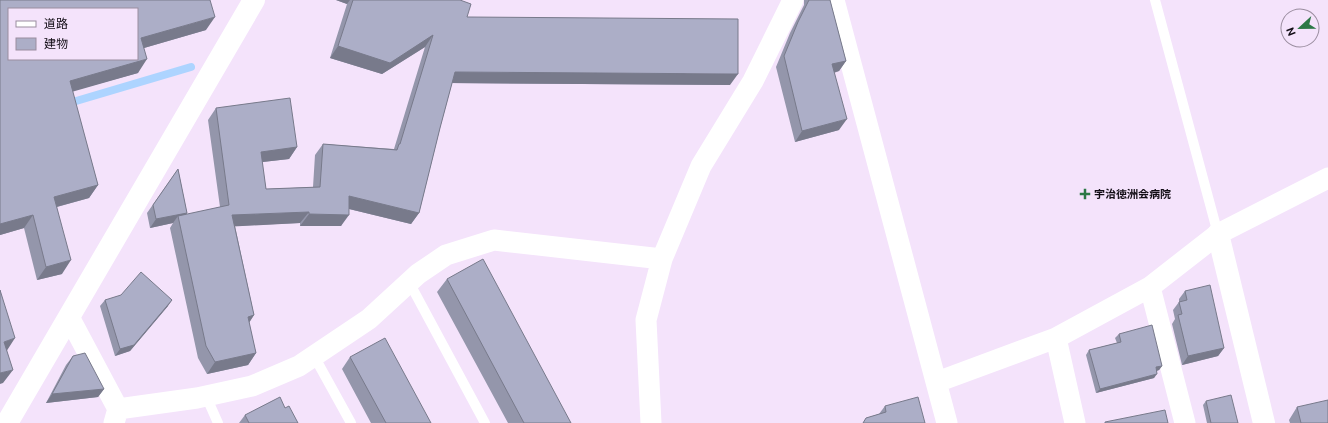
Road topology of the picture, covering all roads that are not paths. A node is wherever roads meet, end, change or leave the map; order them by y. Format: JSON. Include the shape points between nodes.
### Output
{"nodes":[{"id":1,"x":254,"y":0,"type":"edge"},
{"id":2,"x":793,"y":0,"type":"edge"},
{"id":3,"x":834,"y":0,"type":"edge"},
{"id":4,"x":1155,"y":0,"type":"edge"},
{"id":5,"x":1328,"y":178,"type":"edge"},
{"id":6,"x":1218,"y":234,"type":"junction"},
{"id":7,"x":662,"y":259,"type":"junction"},
{"id":8,"x":409,"y":282,"type":"junction"},
{"id":9,"x":1150,"y":287,"type":"junction"},
{"id":10,"x":69,"y":317,"type":"junction"},
{"id":11,"x":1056,"y":338,"type":"junction"},
{"id":12,"x":314,"y":356,"type":"junction"},
{"id":13,"x":937,"y":382,"type":"junction"},
{"id":14,"x":206,"y":396,"type":"junction"},
{"id":15,"x":116,"y":416,"type":"edge"},
{"id":16,"x":7,"y":423,"type":"edge"},
{"id":17,"x":218,"y":423,"type":"edge"},
{"id":18,"x":351,"y":423,"type":"edge"},
{"id":19,"x":485,"y":423,"type":"edge"},
{"id":20,"x":651,"y":423,"type":"edge"},
{"id":21,"x":947,"y":423,"type":"edge"},
{"id":22,"x":1075,"y":423,"type":"edge"},
{"id":23,"x":1185,"y":423,"type":"edge"},
{"id":24,"x":1264,"y":423,"type":"edge"}],
"edges":[{"from":1,"to":10,"type":"street"},
{"from":2,"to":7,"type":"street","via":[[753,81],[702,166]]},
{"from":3,"to":13,"type":"street"},
{"from":4,"to":6,"type":"lane"},
{"from":5,"to":6,"type":"street"},
{"from":6,"to":9,"type":"street"},
{"from":6,"to":24,"type":"street"},
{"from":7,"to":8,"type":"street","via":[[494,240],[446,255]]},
{"from":7,"to":20,"type":"street","via":[[646,320]]},
{"from":8,"to":12,"type":"street","via":[[368,319]]},
{"from":8,"to":19,"type":"lane"},
{"from":9,"to":11,"type":"street"},
{"from":9,"to":23,"type":"street"},
{"from":10,"to":15,"type":"street"},
{"from":10,"to":16,"type":"street"},
{"from":11,"to":13,"type":"street"},
{"from":11,"to":22,"type":"street"},
{"from":12,"to":14,"type":"street","via":[[300,366],[252,386]]},
{"from":12,"to":18,"type":"lane"},
{"from":13,"to":21,"type":"street"},
{"from":14,"to":15,"type":"street"},
{"from":14,"to":17,"type":"lane"}]}
